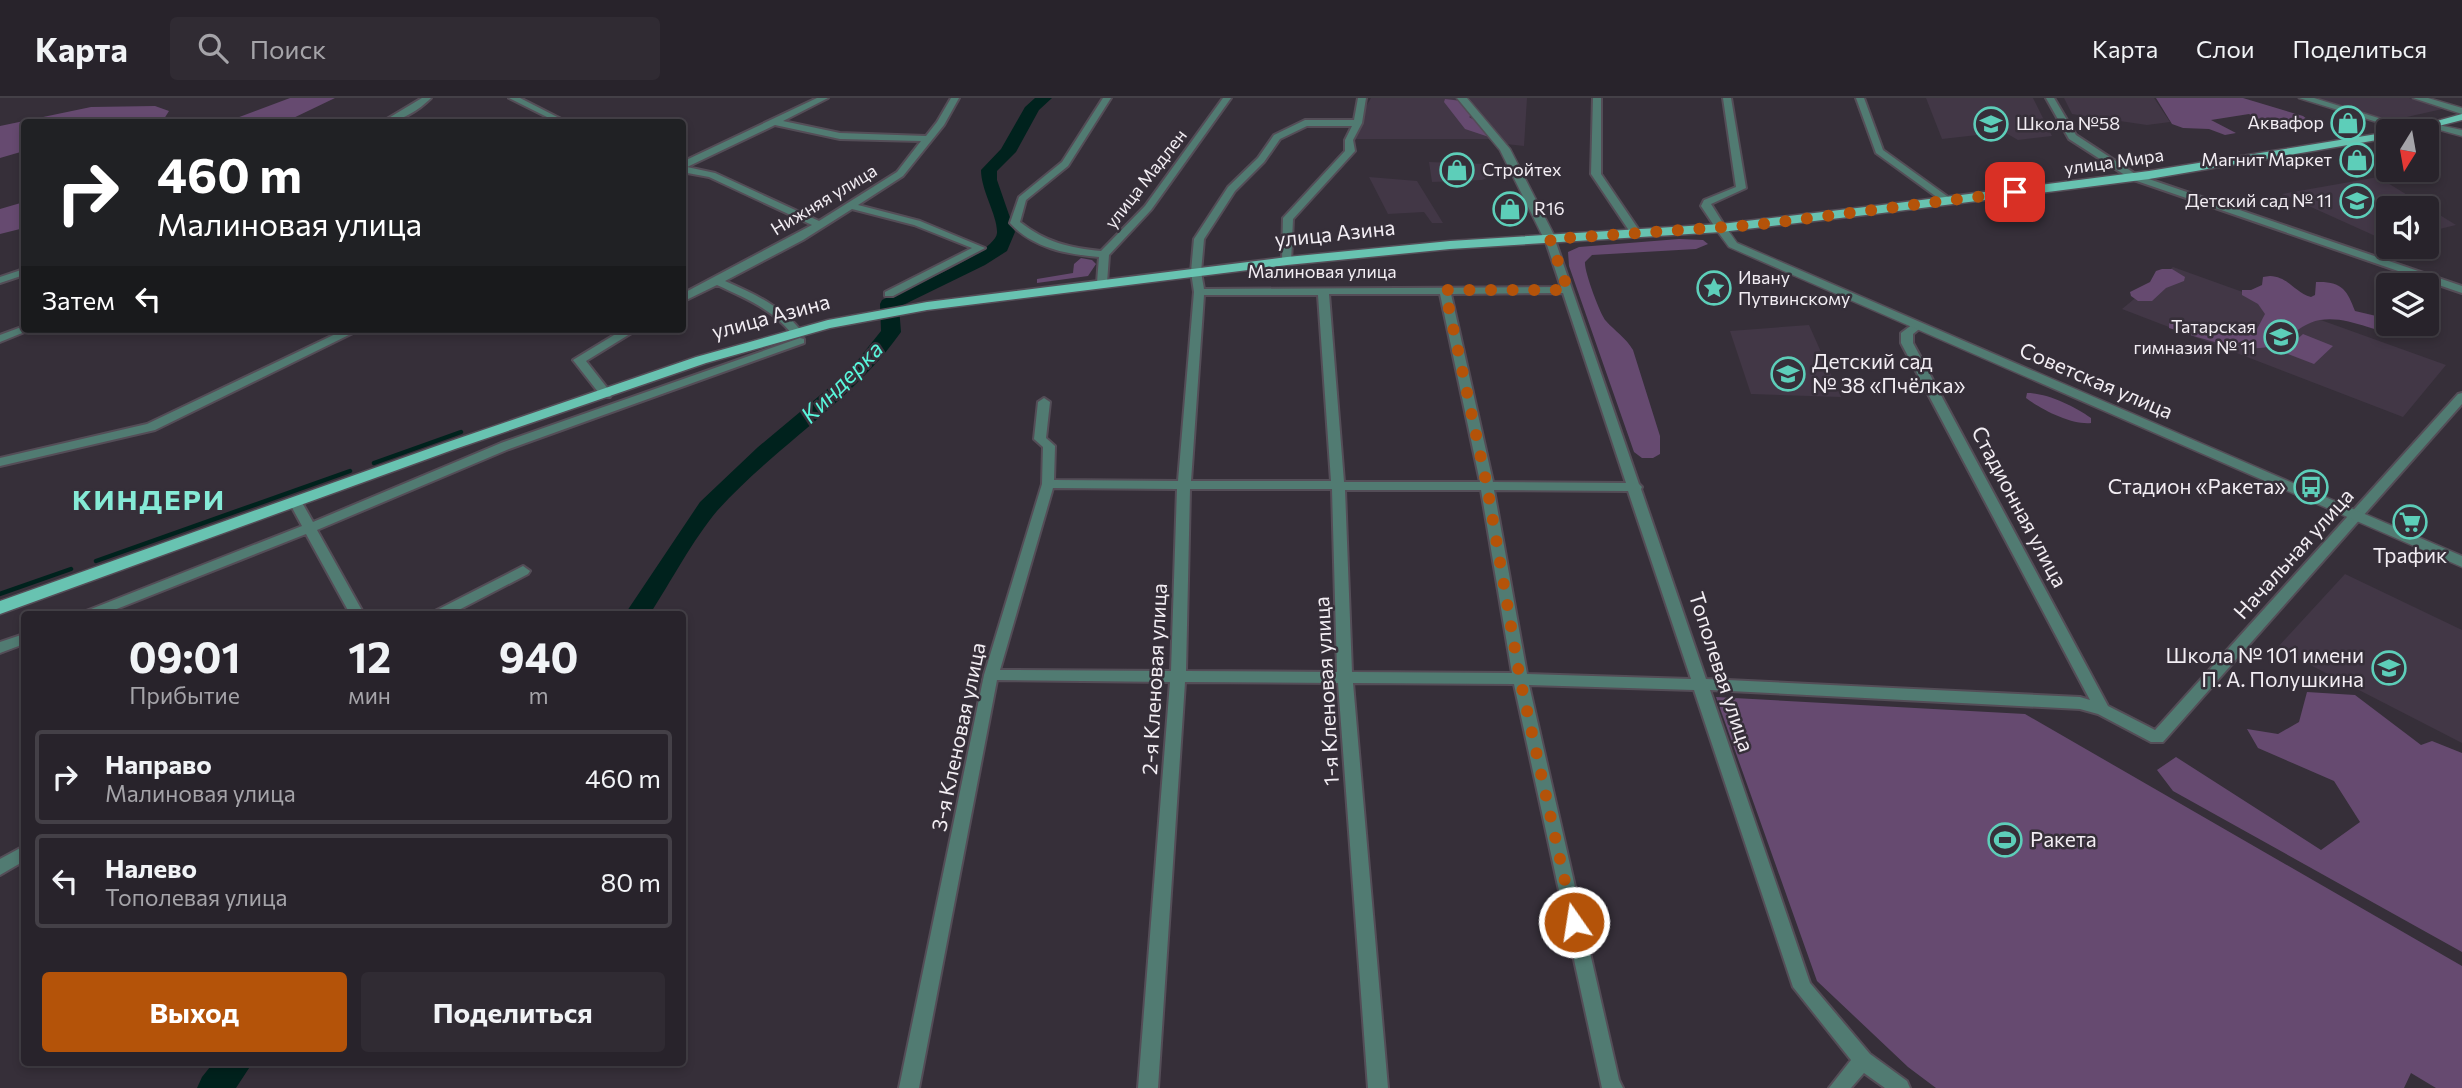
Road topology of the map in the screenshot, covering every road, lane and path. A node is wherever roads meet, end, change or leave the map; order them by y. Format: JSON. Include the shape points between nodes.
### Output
{"nodes":[{"id":1,"x":427,"y":98,"type":"edge"},
{"id":2,"x":513,"y":98,"type":"edge"},
{"id":3,"x":824,"y":98,"type":"edge"},
{"id":4,"x":955,"y":98,"type":"edge"},
{"id":5,"x":1107,"y":98,"type":"edge"},
{"id":6,"x":1227,"y":98,"type":"edge"},
{"id":7,"x":1362,"y":98,"type":"edge"},
{"id":8,"x":1462,"y":98,"type":"edge"},
{"id":9,"x":1597,"y":98,"type":"edge"},
{"id":10,"x":1727,"y":98,"type":"edge"},
{"id":11,"x":1860,"y":98,"type":"edge"},
{"id":12,"x":2050,"y":98,"type":"edge"},
{"id":13,"x":2304,"y":98,"type":"edge"},
{"id":14,"x":2418,"y":98,"type":"edge"},
{"id":15,"x":2462,"y":110,"type":"edge"},
{"id":16,"x":2462,"y":117,"type":"edge"},
{"id":17,"x":392,"y":119,"type":"edge"},
{"id":18,"x":556,"y":119,"type":"edge"},
{"id":19,"x":775,"y":121,"type":"junction"},
{"id":20,"x":2376,"y":121,"type":"edge"},
{"id":21,"x":1359,"y":122,"type":"junction"},
{"id":22,"x":2440,"y":123,"type":"edge"},
{"id":23,"x":2440,"y":127,"type":"edge"},
{"id":24,"x":2462,"y":133,"type":"edge"},
{"id":25,"x":2376,"y":137,"type":"edge"},
{"id":26,"x":929,"y":139,"type":"junction"},
{"id":27,"x":686,"y":165,"type":"edge"},
{"id":28,"x":686,"y":168,"type":"edge"},
{"id":29,"x":2134,"y":177,"type":"junction"},
{"id":30,"x":1948,"y":201,"type":"junction"},
{"id":31,"x":852,"y":206,"type":"junction"},
{"id":32,"x":820,"y":225,"type":"junction"},
{"id":33,"x":1721,"y":228,"type":"junction"},
{"id":34,"x":1636,"y":233,"type":"junction"},
{"id":35,"x":1550,"y":239,"type":"junction"},
{"id":36,"x":1104,"y":254,"type":"junction"},
{"id":37,"x":1287,"y":261,"type":"junction"},
{"id":38,"x":1196,"y":272,"type":"junction"},
{"id":39,"x":21,"y":273,"type":"edge"},
{"id":40,"x":0,"y":280,"type":"edge"},
{"id":41,"x":716,"y":281,"type":"junction"},
{"id":42,"x":1102,"y":283,"type":"junction"},
{"id":43,"x":686,"y":286,"type":"edge"},
{"id":44,"x":698,"y":290,"type":"junction"},
{"id":45,"x":1445,"y":290,"type":"junction"},
{"id":46,"x":1568,"y":290,"type":"junction"},
{"id":47,"x":2462,"y":290,"type":"edge"},
{"id":48,"x":1323,"y":291,"type":"junction"},
{"id":49,"x":1199,"y":292,"type":"junction"},
{"id":50,"x":889,"y":294,"type":"dead end"},
{"id":51,"x":686,"y":297,"type":"edge"},
{"id":52,"x":1917,"y":326,"type":"junction"},
{"id":53,"x":21,"y":331,"type":"edge"},
{"id":54,"x":347,"y":333,"type":"edge"},
{"id":55,"x":625,"y":333,"type":"edge"},
{"id":56,"x":798,"y":337,"type":"junction"},
{"id":57,"x":0,"y":338,"type":"edge"},
{"id":58,"x":607,"y":394,"type":"junction"},
{"id":59,"x":2462,"y":397,"type":"edge"},
{"id":60,"x":1044,"y":402,"type":"dead end"},
{"id":61,"x":0,"y":463,"type":"edge"},
{"id":62,"x":1048,"y":484,"type":"junction"},
{"id":63,"x":1184,"y":484,"type":"junction"},
{"id":64,"x":1338,"y":485,"type":"junction"},
{"id":65,"x":1487,"y":486,"type":"junction"},
{"id":66,"x":1636,"y":487,"type":"junction"},
{"id":67,"x":295,"y":502,"type":"junction"},
{"id":68,"x":2357,"y":516,"type":"junction"},
{"id":69,"x":310,"y":528,"type":"junction"},
{"id":70,"x":2462,"y":562,"type":"edge"},
{"id":71,"x":523,"y":571,"type":"dead end"},
{"id":72,"x":0,"y":607,"type":"edge"},
{"id":73,"x":99,"y":611,"type":"edge"},
{"id":74,"x":356,"y":611,"type":"edge"},
{"id":75,"x":446,"y":611,"type":"edge"},
{"id":76,"x":21,"y":640,"type":"edge"},
{"id":77,"x":0,"y":648,"type":"edge"},
{"id":78,"x":992,"y":675,"type":"junction"},
{"id":79,"x":1178,"y":677,"type":"junction"},
{"id":80,"x":1345,"y":677,"type":"junction"},
{"id":81,"x":1520,"y":679,"type":"junction"},
{"id":82,"x":1702,"y":685,"type":"junction"},
{"id":83,"x":2103,"y":710,"type":"junction"},
{"id":84,"x":21,"y":855,"type":"edge"},
{"id":85,"x":0,"y":867,"type":"edge"},
{"id":86,"x":1863,"y":1060,"type":"junction"},
{"id":87,"x":909,"y":1088,"type":"edge"},
{"id":88,"x":1148,"y":1088,"type":"edge"},
{"id":89,"x":1378,"y":1088,"type":"edge"},
{"id":90,"x":1613,"y":1088,"type":"edge"},
{"id":91,"x":1839,"y":1088,"type":"edge"},
{"id":92,"x":1899,"y":1088,"type":"edge"}],
"edges":[{"from":1,"to":17,"type":"street"},
{"from":2,"to":18,"type":"street"},
{"from":3,"to":19,"type":"street"},
{"from":4,"to":26,"type":"street","name":"Нижняя улица"},
{"from":5,"to":36,"type":"street","via":[[1065,164],[1022,199],[1015,223],[1034,240]]},
{"from":6,"to":36,"type":"street","name":"улица Мадлен","via":[[1148,208]]},
{"from":7,"to":21,"type":"street"},
{"from":8,"to":35,"type":"street","via":[[1506,149]]},
{"from":9,"to":34,"type":"street","via":[[1596,174]]},
{"from":10,"to":33,"type":"street","via":[[1741,188],[1707,202]]},
{"from":11,"to":30,"type":"street","via":[[1878,151]]},
{"from":12,"to":29,"type":"street","via":[[2071,137]]},
{"from":13,"to":20,"type":"street"},
{"from":14,"to":15,"type":"street"},
{"from":16,"to":22,"type":"main road"},
{"from":19,"to":26,"type":"street","via":[[840,136]]},
{"from":19,"to":27,"type":"street"},
{"from":21,"to":37,"type":"street","via":[[1349,141],[1350,151],[1288,218]]},
{"from":21,"to":38,"type":"street","name":"2-я Кленовая улица","via":[[1305,123],[1277,137],[1231,190],[1199,239]]},
{"from":23,"to":24,"type":"street"},
{"from":25,"to":29,"type":"main road","name":"улица Мира"},
{"from":26,"to":31,"type":"street","name":"Нижняя улица","via":[[900,174]]},
{"from":28,"to":32,"type":"street","via":[[712,175]]},
{"from":29,"to":30,"type":"main road","name":"улица Мира"},
{"from":29,"to":47,"type":"street"},
{"from":30,"to":33,"type":"main road","name":"улица Мира"},
{"from":31,"to":32,"type":"street","name":"Нижняя улица"},
{"from":31,"to":50,"type":"street","via":[[917,222],[980,248]]},
{"from":32,"to":41,"type":"street","name":"Нижняя улица"},
{"from":33,"to":34,"type":"main road","name":"улица Мира"},
{"from":33,"to":52,"type":"street","name":"Советская улица","via":[[1733,245]]},
{"from":34,"to":35,"type":"main road","name":"улица Мира"},
{"from":35,"to":37,"type":"main road","name":"улица Азина"},
{"from":35,"to":46,"type":"street","name":"Тополевая улица"},
{"from":36,"to":42,"type":"street","name":"улица Мадлен"},
{"from":37,"to":38,"type":"main road","name":"улица Азина"},
{"from":38,"to":42,"type":"main road","name":"улица Азина"},
{"from":38,"to":49,"type":"street","name":"2-я Кленовая улица"},
{"from":39,"to":40,"type":"street"},
{"from":41,"to":44,"type":"street","name":"Нижняя улица"},
{"from":41,"to":56,"type":"street","via":[[775,309]]},
{"from":42,"to":56,"type":"main road","name":"улица Азина","via":[[928,306],[828,324]]},
{"from":43,"to":44,"type":"street"},
{"from":44,"to":51,"type":"street","name":"Нижняя улица"},
{"from":45,"to":46,"type":"street","name":"Малиновая улица"},
{"from":45,"to":48,"type":"street","name":"Малиновая улица"},
{"from":45,"to":65,"type":"street"},
{"from":46,"to":66,"type":"street","name":"Тополевая улица"},
{"from":48,"to":49,"type":"street","name":"Малиновая улица"},
{"from":48,"to":64,"type":"street","name":"1-я Кленовая улица"},
{"from":49,"to":63,"type":"street","name":"2-я Кленовая улица"},
{"from":52,"to":68,"type":"street","name":"Советская улица"},
{"from":52,"to":83,"type":"street","name":"Стадионная улица","via":[[1907,333],[1907,343]]},
{"from":53,"to":57,"type":"street"},
{"from":54,"to":61,"type":"street","via":[[151,427]]},
{"from":55,"to":58,"type":"street","via":[[579,360]]},
{"from":56,"to":58,"type":"main road","name":"улица Азина","via":[[711,357]]},
{"from":56,"to":69,"type":"street","via":[[519,440]]},
{"from":58,"to":67,"type":"main road","name":"улица Азина"},
{"from":59,"to":68,"type":"street","name":"Начальная улица"},
{"from":60,"to":62,"type":"street","name":"3-я Кленовая улица","via":[[1040,439],[1049,446]]},
{"from":62,"to":63,"type":"street"},
{"from":62,"to":78,"type":"street","name":"3-я Кленовая улица"},
{"from":63,"to":64,"type":"street"},
{"from":63,"to":79,"type":"street","name":"2-я Кленовая улица"},
{"from":64,"to":65,"type":"street"},
{"from":64,"to":80,"type":"street","name":"1-я Кленовая улица"},
{"from":65,"to":66,"type":"street"},
{"from":65,"to":81,"type":"street"},
{"from":66,"to":82,"type":"street","name":"Тополевая улица"},
{"from":67,"to":69,"type":"street"},
{"from":67,"to":72,"type":"main road","name":"улица Азина"},
{"from":68,"to":70,"type":"street","name":"Советская улица"},
{"from":68,"to":83,"type":"street","name":"Начальная улица","via":[[2157,738]]},
{"from":69,"to":73,"type":"street"},
{"from":69,"to":74,"type":"street"},
{"from":71,"to":75,"type":"street"},
{"from":76,"to":77,"type":"street"},
{"from":78,"to":79,"type":"street"},
{"from":78,"to":87,"type":"street","name":"3-я Кленовая улица"},
{"from":79,"to":80,"type":"street"},
{"from":79,"to":88,"type":"street","name":"2-я Кленовая улица"},
{"from":80,"to":81,"type":"street"},
{"from":80,"to":89,"type":"street","name":"1-я Кленовая улица"},
{"from":81,"to":82,"type":"street"},
{"from":81,"to":90,"type":"street"},
{"from":82,"to":83,"type":"street","via":[[2080,703]]},
{"from":82,"to":86,"type":"street","name":"Тополевая улица","via":[[1802,987]]},
{"from":84,"to":85,"type":"street"},
{"from":86,"to":91,"type":"street"},
{"from":86,"to":92,"type":"street","name":"Тополевая улица"}]}
